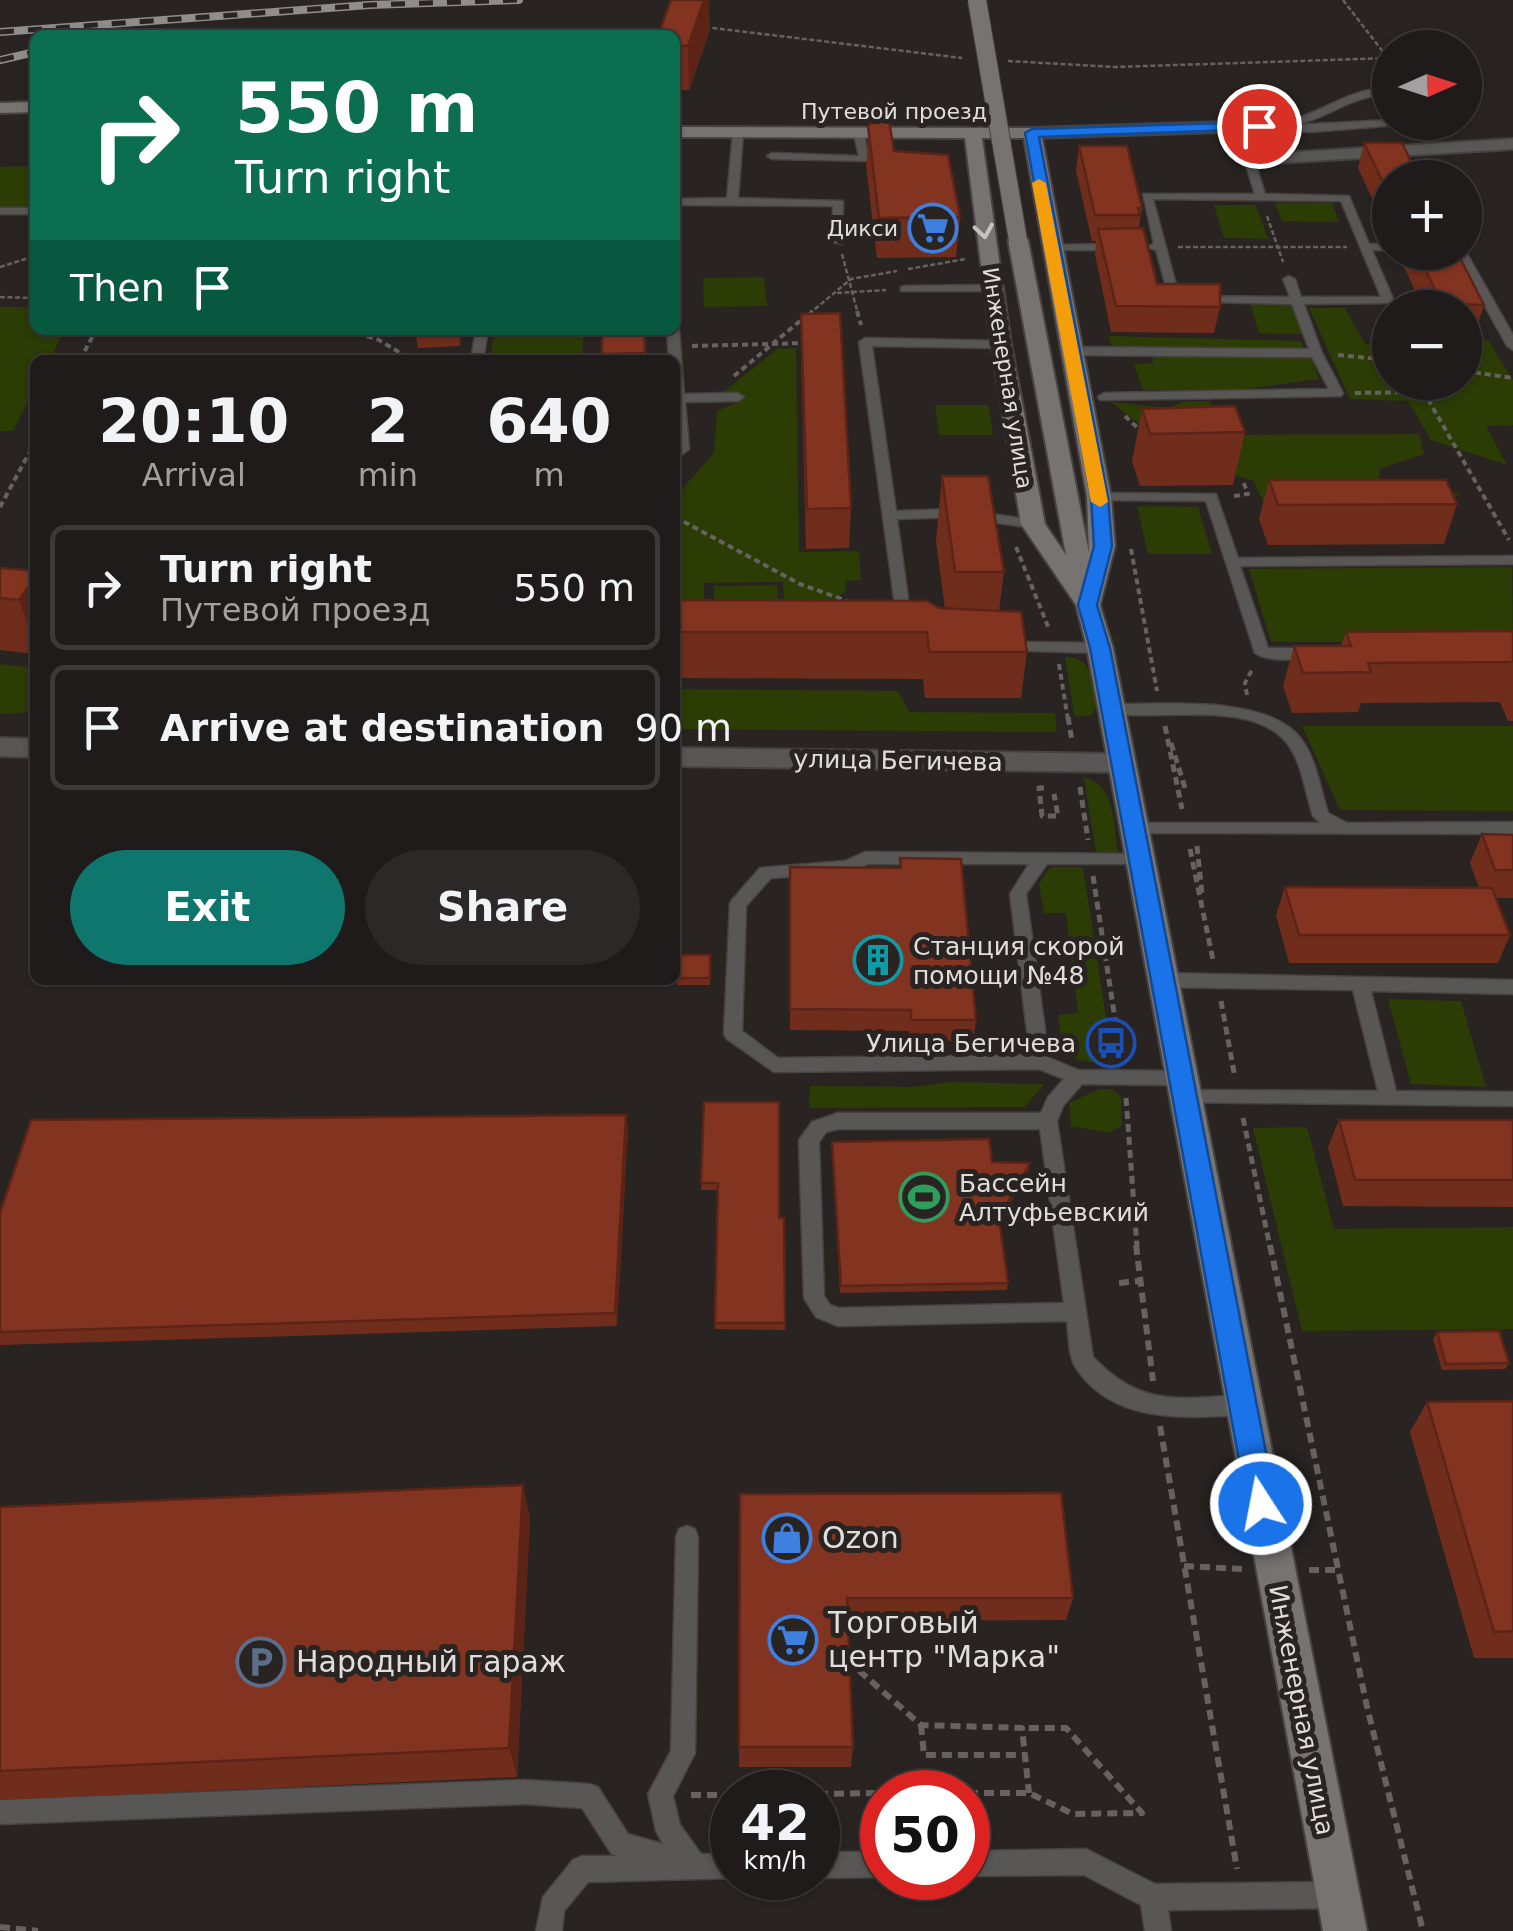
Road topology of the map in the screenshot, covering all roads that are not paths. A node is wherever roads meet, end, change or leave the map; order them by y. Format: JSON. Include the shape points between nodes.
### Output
{"nodes":[{"id":1,"x":977,"y":0,"type":"edge"},
{"id":2,"x":1372,"y":91,"type":"edge"},
{"id":3,"x":30,"y":107,"type":"edge"},
{"id":4,"x":0,"y":108,"type":"edge"},
{"id":5,"x":1372,"y":124,"type":"edge"},
{"id":6,"x":1259,"y":126,"type":"junction"},
{"id":7,"x":680,"y":132,"type":"edge"},
{"id":8,"x":738,"y":133,"type":"junction"},
{"id":9,"x":1032,"y":133,"type":"junction"},
{"id":10,"x":973,"y":134,"type":"junction"},
{"id":11,"x":860,"y":135,"type":"junction"},
{"id":12,"x":1513,"y":144,"type":"edge"},
{"id":13,"x":772,"y":156,"type":"dead end"},
{"id":14,"x":1276,"y":158,"type":"junction"},
{"id":15,"x":1261,"y":197,"type":"junction"},
{"id":16,"x":732,"y":201,"type":"junction"},
{"id":17,"x":680,"y":202,"type":"edge"},
{"id":18,"x":0,"y":211,"type":"edge"},
{"id":19,"x":30,"y":211,"type":"edge"},
{"id":20,"x":838,"y":242,"type":"road end"},
{"id":21,"x":1126,"y":247,"type":"edge"},
{"id":22,"x":1144,"y":247,"type":"edge"},
{"id":23,"x":1161,"y":247,"type":"junction"},
{"id":24,"x":1365,"y":247,"type":"junction"},
{"id":25,"x":1372,"y":247,"type":"edge"},
{"id":26,"x":1053,"y":248,"type":"junction"},
{"id":27,"x":1470,"y":270,"type":"edge"},
{"id":28,"x":1289,"y":279,"type":"road end"},
{"id":29,"x":993,"y":288,"type":"junction"},
{"id":30,"x":905,"y":289,"type":"road end"},
{"id":31,"x":1297,"y":300,"type":"junction"},
{"id":32,"x":1001,"y":344,"type":"junction"},
{"id":33,"x":1513,"y":346,"type":"edge"},
{"id":34,"x":1074,"y":351,"type":"junction"},
{"id":35,"x":1316,"y":353,"type":"junction"},
{"id":36,"x":738,"y":396,"type":"dead end"},
{"id":37,"x":680,"y":398,"type":"edge"},
{"id":38,"x":1104,"y":398,"type":"road end"},
{"id":39,"x":680,"y":424,"type":"edge"},
{"id":40,"x":680,"y":451,"type":"edge"},
{"id":41,"x":1099,"y":497,"type":"junction"},
{"id":42,"x":890,"y":515,"type":"junction"},
{"id":43,"x":1033,"y":524,"type":"junction"},
{"id":44,"x":1513,"y":560,"type":"edge"},
{"id":45,"x":1232,"y":562,"type":"junction"},
{"id":46,"x":1088,"y":605,"type":"junction"},
{"id":47,"x":885,"y":622,"type":"edge"},
{"id":48,"x":904,"y":622,"type":"junction"},
{"id":49,"x":920,"y":634,"type":"edge"},
{"id":50,"x":987,"y":647,"type":"edge"},
{"id":51,"x":1100,"y":648,"type":"junction"},
{"id":52,"x":1322,"y":653,"type":"edge"},
{"id":53,"x":1112,"y":709,"type":"junction"},
{"id":54,"x":30,"y":746,"type":"edge"},
{"id":55,"x":0,"y":747,"type":"edge"},
{"id":56,"x":680,"y":757,"type":"edge"},
{"id":57,"x":1122,"y":763,"type":"junction"},
{"id":58,"x":1346,"y":828,"type":"junction"},
{"id":59,"x":1513,"y":828,"type":"edge"},
{"id":60,"x":1137,"y":843,"type":"junction"},
{"id":61,"x":1042,"y":858,"type":"junction"},
{"id":62,"x":1162,"y":980,"type":"junction"},
{"id":63,"x":1360,"y":984,"type":"junction"},
{"id":64,"x":1513,"y":986,"type":"edge"},
{"id":65,"x":1040,"y":1062,"type":"junction"},
{"id":66,"x":1077,"y":1078,"type":"junction"},
{"id":67,"x":1182,"y":1087,"type":"junction"},
{"id":68,"x":1389,"y":1098,"type":"junction"},
{"id":69,"x":1513,"y":1099,"type":"edge"},
{"id":70,"x":1048,"y":1120,"type":"junction"},
{"id":71,"x":1076,"y":1312,"type":"junction"},
{"id":72,"x":1242,"y":1405,"type":"junction"},
{"id":73,"x":688,"y":1537,"type":"dead end"},
{"id":74,"x":0,"y":1812,"type":"edge"},
{"id":75,"x":990,"y":1864,"type":"edge"},
{"id":76,"x":694,"y":1866,"type":"junction"},
{"id":77,"x":710,"y":1866,"type":"edge"},
{"id":78,"x":1154,"y":1898,"type":"junction"},
{"id":79,"x":1342,"y":1913,"type":"edge"},
{"id":80,"x":549,"y":1931,"type":"edge"},
{"id":81,"x":1158,"y":1931,"type":"edge"}],
"edges":[{"from":1,"to":46,"type":"street","bridge":true},
{"from":2,"to":6,"type":"lane","via":[[1360,91],[1306,120]]},
{"from":3,"to":4,"type":"street"},
{"from":5,"to":6,"type":"lane"},
{"from":6,"to":9,"type":"street","name":"Путевой проезд"},
{"from":6,"to":14,"type":"street"},
{"from":7,"to":8,"type":"street","name":"Путевой проезд"},
{"from":8,"to":11,"type":"street","name":"Путевой проезд"},
{"from":8,"to":16,"type":"lane"},
{"from":9,"to":10,"type":"street","name":"Путевой проезд"},
{"from":9,"to":26,"type":"street","name":"Инженерная улица"},
{"from":10,"to":11,"type":"street","name":"Путевой проезд"},
{"from":10,"to":29,"type":"street","name":"Инженерная улица","one_way":true},
{"from":11,"to":13,"type":"lane","via":[[865,158]]},
{"from":12,"to":14,"type":"street","via":[[1404,159]]},
{"from":14,"to":15,"type":"lane","via":[[1248,159]]},
{"from":15,"to":23,"type":"lane","via":[[1147,196]]},
{"from":15,"to":24,"type":"lane","via":[[1344,198]]},
{"from":16,"to":17,"type":"lane"},
{"from":16,"to":20,"type":"lane","via":[[839,203]]},
{"from":18,"to":19,"type":"lane"},
{"from":21,"to":26,"type":"lane"},
{"from":22,"to":23,"type":"lane"},
{"from":23,"to":31,"type":"lane","via":[[1174,299]]},
{"from":24,"to":25,"type":"lane"},
{"from":24,"to":31,"type":"lane","via":[[1388,301]]},
{"from":26,"to":34,"type":"street","name":"Инженерная улица"},
{"from":27,"to":33,"type":"lane"},
{"from":28,"to":31,"type":"lane"},
{"from":29,"to":30,"type":"lane"},
{"from":29,"to":32,"type":"street","name":"Инженерная улица"},
{"from":31,"to":35,"type":"lane"},
{"from":32,"to":42,"type":"lane","via":[[864,342]]},
{"from":32,"to":43,"type":"street","name":"Инженерная улица"},
{"from":34,"to":35,"type":"lane"},
{"from":34,"to":41,"type":"street","name":"Инженерная улица"},
{"from":35,"to":38,"type":"lane","via":[[1336,393]]},
{"from":36,"to":37,"type":"lane"},
{"from":39,"to":40,"type":"lane"},
{"from":41,"to":45,"type":"lane","via":[[1210,497]]},
{"from":41,"to":46,"type":"street","name":"Инженерная улица","via":[[1103,546]]},
{"from":42,"to":43,"type":"lane","via":[[956,512]]},
{"from":42,"to":48,"type":"lane"},
{"from":43,"to":46,"type":"street","name":"Инженерная улица"},
{"from":44,"to":45,"type":"lane"},
{"from":45,"to":52,"type":"lane","via":[[1262,653]]},
{"from":46,"to":51,"type":"street","name":"Инженерная улица"},
{"from":47,"to":48,"type":"lane"},
{"from":48,"to":49,"type":"lane"},
{"from":50,"to":51,"type":"lane"},
{"from":51,"to":53,"type":"street","name":"Инженерная улица"},
{"from":53,"to":57,"type":"street","name":"Инженерная улица"},
{"from":53,"to":58,"type":"lane","via":[[1251,714],[1292,739],[1321,816]]},
{"from":54,"to":55,"type":"street"},
{"from":56,"to":57,"type":"street","name":"улица Бегичева"},
{"from":57,"to":60,"type":"street","name":"Инженерная улица"},
{"from":58,"to":59,"type":"lane"},
{"from":58,"to":60,"type":"lane"},
{"from":60,"to":61,"type":"lane","via":[[1090,858]]},
{"from":60,"to":62,"type":"street","name":"Инженерная улица"},
{"from":61,"to":65,"type":"lane","via":[[1018,894]]},
{"from":61,"to":65,"type":"lane","via":[[865,858],[848,867],[766,872],[738,904],[732,1034],[774,1065]]},
{"from":62,"to":63,"type":"lane"},
{"from":62,"to":67,"type":"street","name":"Инженерная улица"},
{"from":63,"to":64,"type":"lane"},
{"from":63,"to":68,"type":"lane"},
{"from":65,"to":66,"type":"lane"},
{"from":66,"to":67,"type":"lane"},
{"from":66,"to":70,"type":"lane"},
{"from":67,"to":68,"type":"lane","via":[[1238,1098]]},
{"from":67,"to":72,"type":"street","name":"Инженерная улица"},
{"from":68,"to":69,"type":"lane"},
{"from":70,"to":71,"type":"lane"},
{"from":70,"to":71,"type":"lane","via":[[838,1121],[820,1127],[808,1140],[814,1298],[838,1317]]},
{"from":71,"to":72,"type":"lane","via":[[1083,1361],[1105,1387],[1158,1408]]},
{"from":72,"to":79,"type":"street","name":"Инженерная улица"},
{"from":73,"to":76,"type":"lane","via":[[683,1753],[660,1794],[669,1832]]},
{"from":74,"to":76,"type":"lane","via":[[525,1792],[589,1796],[620,1844]]},
{"from":75,"to":78,"type":"lane","via":[[1086,1862]]},
{"from":76,"to":77,"type":"lane"},
{"from":76,"to":80,"type":"lane","via":[[582,1869],[552,1906]]},
{"from":78,"to":79,"type":"lane","via":[[1242,1897]]},
{"from":78,"to":81,"type":"lane"}]}
